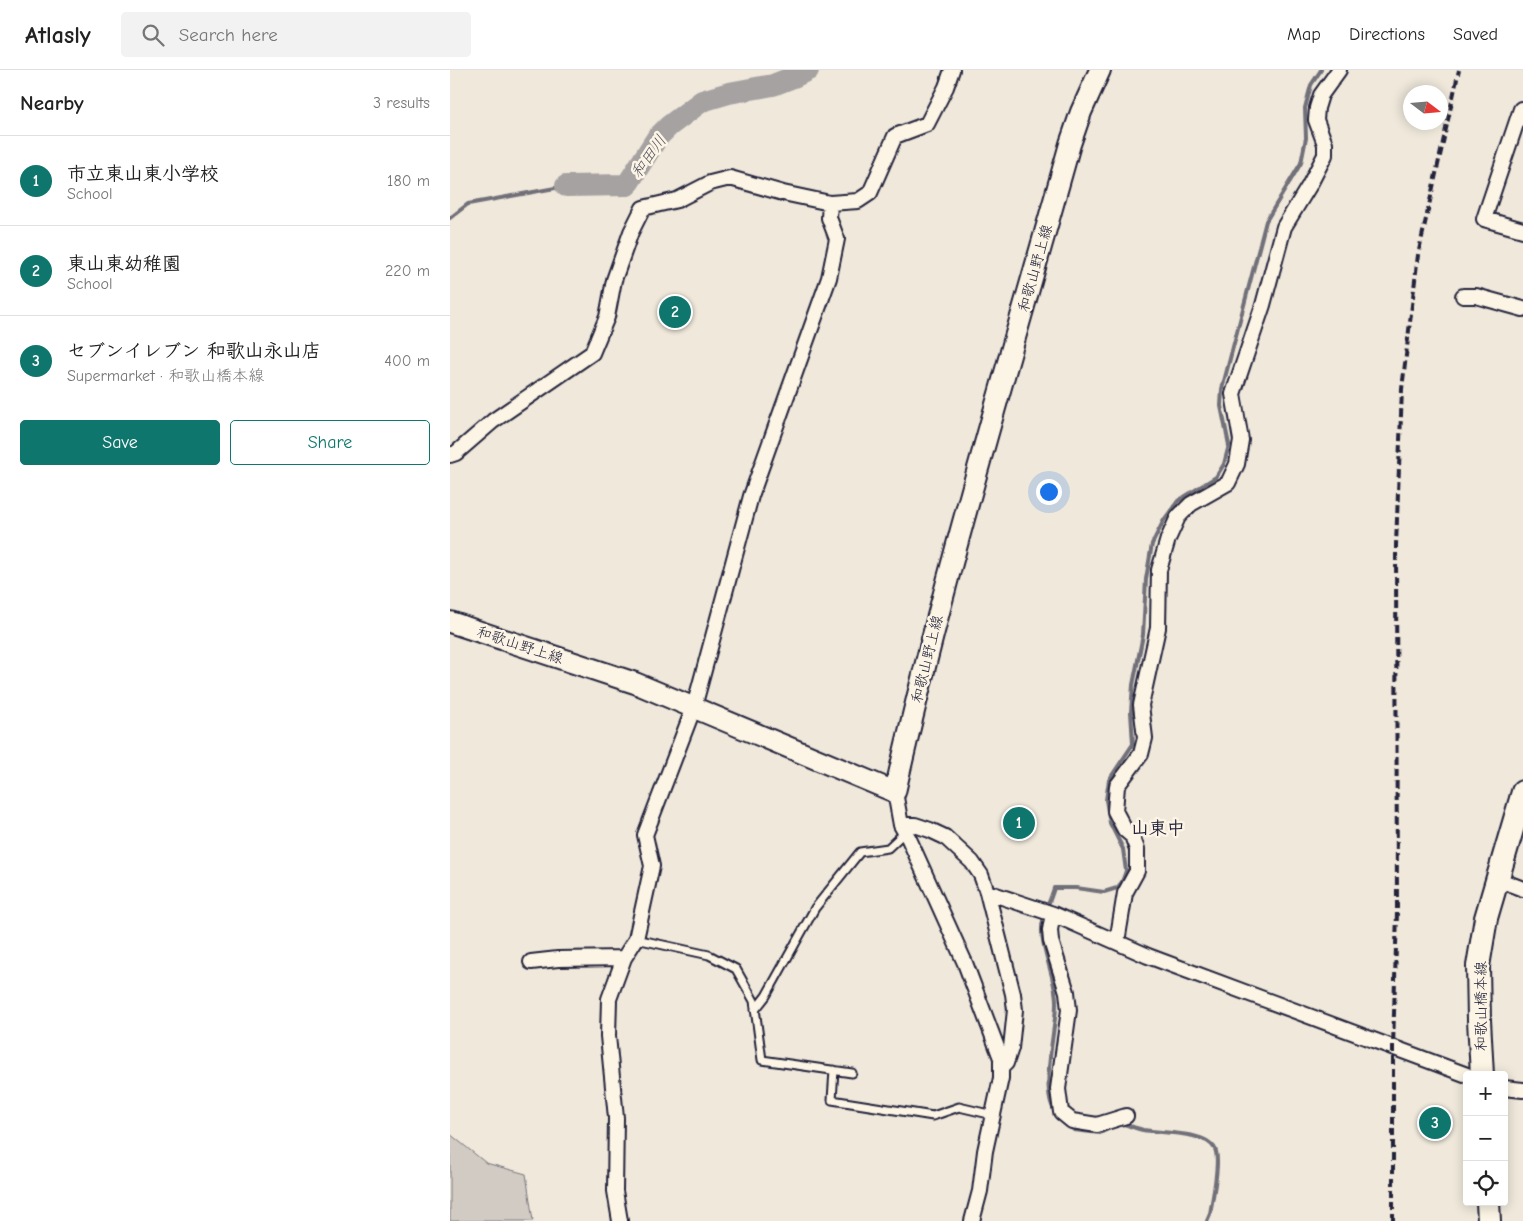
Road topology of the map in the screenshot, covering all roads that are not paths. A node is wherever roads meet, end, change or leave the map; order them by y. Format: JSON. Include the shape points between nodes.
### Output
{"nodes":[{"id":1,"x":952,"y":70,"type":"edge"},
{"id":2,"x":1100,"y":70,"type":"edge"},
{"id":3,"x":1339,"y":70,"type":"edge"},
{"id":4,"x":1521,"y":109,"type":"dead end"},
{"id":5,"x":830,"y":203,"type":"junction"},
{"id":6,"x":1523,"y":230,"type":"edge"},
{"id":7,"x":1463,"y":296,"type":"dead end"},
{"id":8,"x":1522,"y":305,"type":"edge"},
{"id":9,"x":450,"y":455,"type":"edge"},
{"id":10,"x":450,"y":622,"type":"edge"},
{"id":11,"x":694,"y":708,"type":"junction"},
{"id":12,"x":895,"y":792,"type":"junction"},
{"id":13,"x":1523,"y":792,"type":"edge"},
{"id":14,"x":903,"y":828,"type":"junction"},
{"id":15,"x":1497,"y":879,"type":"junction"},
{"id":16,"x":1523,"y":889,"type":"edge"},
{"id":17,"x":987,"y":892,"type":"junction"},
{"id":18,"x":1052,"y":914,"type":"junction"},
{"id":19,"x":636,"y":939,"type":"junction"},
{"id":20,"x":1117,"y":942,"type":"junction"},
{"id":21,"x":624,"y":958,"type":"junction"},
{"id":22,"x":531,"y":962,"type":"dead end"},
{"id":23,"x":755,"y":1010,"type":"junction"},
{"id":24,"x":1001,"y":1069,"type":"junction"},
{"id":25,"x":834,"y":1070,"type":"junction"},
{"id":26,"x":1482,"y":1071,"type":"edge"},
{"id":27,"x":852,"y":1073,"type":"dead end"},
{"id":28,"x":1463,"y":1074,"type":"edge"},
{"id":29,"x":1508,"y":1088,"type":"edge"},
{"id":30,"x":1523,"y":1090,"type":"edge"},
{"id":31,"x":993,"y":1115,"type":"junction"},
{"id":32,"x":1126,"y":1116,"type":"dead end"},
{"id":33,"x":1488,"y":1206,"type":"edge"},
{"id":34,"x":620,"y":1221,"type":"edge"},
{"id":35,"x":972,"y":1221,"type":"edge"},
{"id":36,"x":1490,"y":1221,"type":"edge"}],
"edges":[{"from":1,"to":5,"type":"street","via":[[927,124],[895,136],[870,193],[858,201]]},
{"from":2,"to":12,"type":"main road","name":"和歌山野上線","via":[[1067,153],[937,617]]},
{"from":3,"to":20,"type":"street","via":[[1321,95],[1317,108],[1316,120],[1325,144],[1325,155],[1284,227],[1263,305],[1233,394],[1241,440],[1237,464],[1228,483],[1191,504],[1178,516],[1168,538],[1160,570],[1158,628],[1141,705],[1145,738],[1141,754],[1117,786],[1115,810],[1138,849],[1137,871],[1125,893]]},
{"from":4,"to":6,"type":"street","via":[[1484,219]]},
{"from":5,"to":9,"type":"street","via":[[783,194],[730,178],[710,183],[678,200],[642,208],[614,280],[607,317],[592,353],[493,421]]},
{"from":5,"to":11,"type":"street","via":[[829,218],[837,239],[828,278],[752,496]]},
{"from":7,"to":8,"type":"street"},
{"from":10,"to":11,"type":"main road","name":"和歌山野上線","via":[[635,683]]},
{"from":11,"to":12,"type":"main road","name":"和歌山野上線"},
{"from":11,"to":19,"type":"street","via":[[645,835],[652,866]]},
{"from":12,"to":14,"type":"street"},
{"from":13,"to":15,"type":"main road","name":"和歌山橋本線"},
{"from":14,"to":17,"type":"street","via":[[915,825],[945,837],[972,862],[981,874]]},
{"from":14,"to":23,"type":"lane","via":[[888,848],[860,852],[815,908]]},
{"from":14,"to":24,"type":"street","via":[[965,963],[1001,1058]]},
{"from":15,"to":16,"type":"street"},
{"from":15,"to":26,"type":"main road","name":"和歌山橋本線","via":[[1478,966]]},
{"from":17,"to":18,"type":"street"},
{"from":17,"to":24,"type":"street","via":[[1015,1010],[1011,1048]]},
{"from":18,"to":20,"type":"street"},
{"from":18,"to":32,"type":"street","via":[[1051,941],[1067,992],[1069,1010],[1058,1089],[1061,1112],[1072,1122],[1097,1124]]},
{"from":19,"to":21,"type":"street"},
{"from":19,"to":23,"type":"lane","via":[[709,955],[736,969],[754,1001]]},
{"from":20,"to":28,"type":"street"},
{"from":21,"to":22,"type":"street"},
{"from":21,"to":34,"type":"street","via":[[609,999],[608,1036],[616,1118],[615,1191]]},
{"from":23,"to":25,"type":"lane","via":[[762,1060]]},
{"from":24,"to":31,"type":"street"},
{"from":25,"to":27,"type":"lane"},
{"from":25,"to":31,"type":"lane","via":[[832,1100],[933,1116],[960,1107]]},
{"from":29,"to":30,"type":"street"},
{"from":31,"to":35,"type":"street"},
{"from":33,"to":36,"type":"main road"}]}
